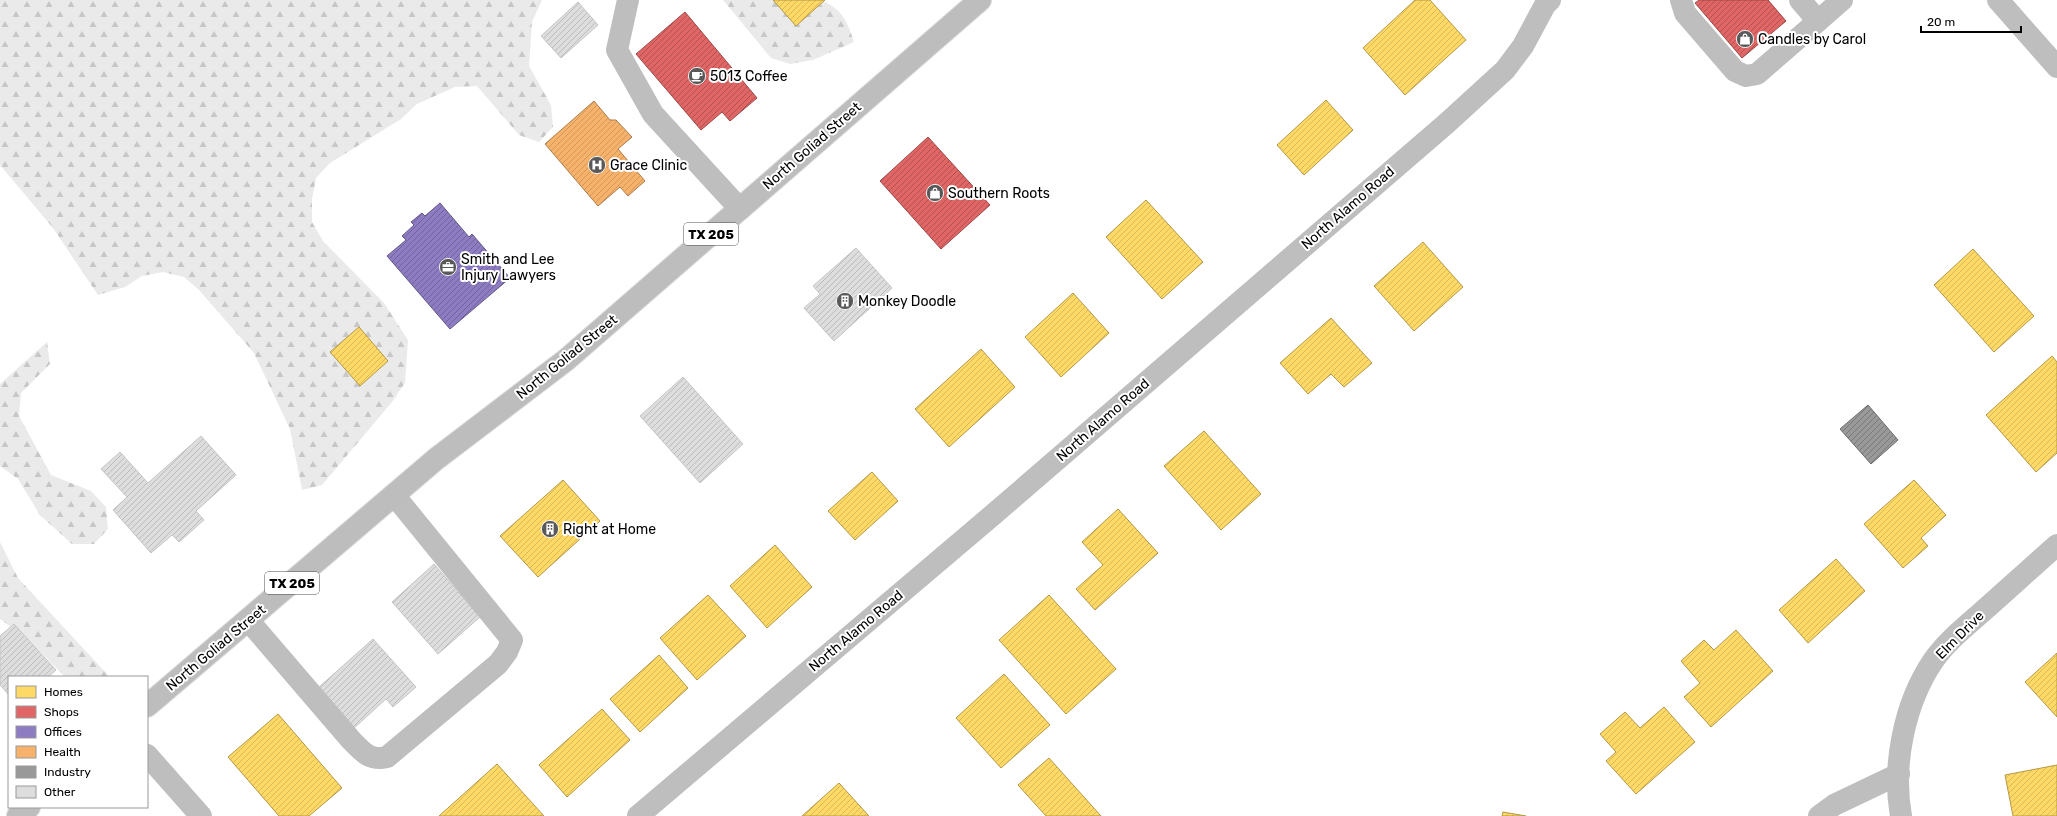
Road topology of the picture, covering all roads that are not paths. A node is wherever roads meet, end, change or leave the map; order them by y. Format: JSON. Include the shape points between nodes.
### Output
{"nodes":[{"id":1,"x":628,"y":0,"type":"edge"},
{"id":2,"x":980,"y":0,"type":"edge"},
{"id":3,"x":1681,"y":0,"type":"edge"},
{"id":4,"x":1800,"y":0,"type":"edge"},
{"id":5,"x":1842,"y":0,"type":"edge"},
{"id":6,"x":1998,"y":0,"type":"edge"},
{"id":7,"x":1547,"y":2,"type":"edge"},
{"id":8,"x":1818,"y":21,"type":"junction"},
{"id":9,"x":2057,"y":67,"type":"edge"},
{"id":10,"x":740,"y":209,"type":"junction"},
{"id":11,"x":394,"y":495,"type":"junction"},
{"id":12,"x":2057,"y":545,"type":"edge"},
{"id":13,"x":248,"y":620,"type":"junction"},
{"id":14,"x":148,"y":705,"type":"edge"},
{"id":15,"x":148,"y":756,"type":"edge"},
{"id":16,"x":1899,"y":774,"type":"junction"},
{"id":17,"x":28,"y":808,"type":"edge"},
{"id":18,"x":18,"y":816,"type":"edge"},
{"id":19,"x":202,"y":816,"type":"edge"},
{"id":20,"x":638,"y":816,"type":"edge"},
{"id":21,"x":1819,"y":816,"type":"edge"},
{"id":22,"x":1901,"y":816,"type":"edge"}],
"edges":[{"from":1,"to":10,"type":"street","via":[[618,50],[653,114]]},
{"from":2,"to":10,"type":"main road","name":"North Goliad Street","number":"TX 205"},
{"from":3,"to":8,"type":"street","via":[[1685,13],[1725,60],[1735,71],[1746,76],[1757,74]]},
{"from":4,"to":8,"type":"street"},
{"from":5,"to":8,"type":"street"},
{"from":6,"to":9,"type":"street"},
{"from":7,"to":20,"type":"street","name":"North Alamo Road","via":[[1523,46],[1505,70],[1452,119],[995,513]]},
{"from":10,"to":11,"type":"main road","name":"North Goliad Street","number":"TX 205","via":[[566,360],[436,459]]},
{"from":11,"to":13,"type":"main road","name":"North Goliad Street","number":"TX 205"},
{"from":11,"to":13,"type":"street","via":[[512,640],[498,664],[387,757],[376,759],[365,754],[351,740]]},
{"from":12,"to":16,"type":"street","name":"Elm Drive","via":[[1953,638],[1934,660],[1920,683],[1905,728]]},
{"from":13,"to":14,"type":"main road","name":"North Goliad Street","number":"TX 205"},
{"from":15,"to":19,"type":"street"},
{"from":16,"to":21,"type":"street","via":[[1834,805]]},
{"from":16,"to":22,"type":"street","name":"Elm Drive"},
{"from":17,"to":18,"type":"main road"}]}
